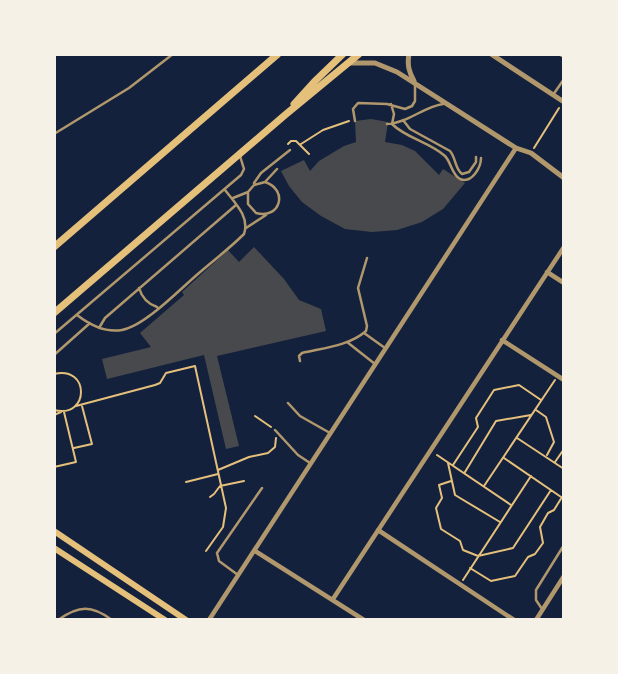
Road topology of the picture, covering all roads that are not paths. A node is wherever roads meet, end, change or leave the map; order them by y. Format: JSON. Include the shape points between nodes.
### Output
{"nodes":[{"id":1,"x":173,"y":54,"type":"edge"},
{"id":2,"x":278,"y":54,"type":"edge"},
{"id":3,"x":343,"y":54,"type":"edge"},
{"id":4,"x":359,"y":54,"type":"edge"},
{"id":5,"x":409,"y":54,"type":"edge"},
{"id":6,"x":491,"y":54,"type":"edge"},
{"id":7,"x":558,"y":54,"type":"edge"},
{"id":8,"x":564,"y":57,"type":"edge"},
{"id":9,"x":349,"y":63,"type":"junction"},
{"id":10,"x":564,"y":79,"type":"edge"},
{"id":11,"x":415,"y":83,"type":"junction"},
{"id":12,"x":553,"y":95,"type":"junction"},
{"id":13,"x":564,"y":102,"type":"edge"},
{"id":14,"x":447,"y":103,"type":"junction"},
{"id":15,"x":391,"y":104,"type":"junction"},
{"id":16,"x":285,"y":115,"type":"junction"},
{"id":17,"x":355,"y":120,"type":"road end"},
{"id":18,"x":403,"y":120,"type":"junction"},
{"id":19,"x":390,"y":124,"type":"junction"},
{"id":20,"x":54,"y":134,"type":"edge"},
{"id":21,"x":429,"y":139,"type":"junction"},
{"id":22,"x":426,"y":144,"type":"junction"},
{"id":23,"x":516,"y":148,"type":"junction"},
{"id":24,"x":290,"y":150,"type":"dead end"},
{"id":25,"x":453,"y":154,"type":"junction"},
{"id":26,"x":239,"y":155,"type":"junction"},
{"id":27,"x":446,"y":158,"type":"junction"},
{"id":28,"x":277,"y":169,"type":"dead end"},
{"id":29,"x":564,"y":178,"type":"edge"},
{"id":30,"x":265,"y":182,"type":"junction"},
{"id":31,"x":254,"y":185,"type":"junction"},
{"id":32,"x":224,"y":189,"type":"junction"},
{"id":33,"x":248,"y":192,"type":"junction"},
{"id":34,"x":232,"y":199,"type":"junction"},
{"id":35,"x":236,"y":205,"type":"junction"},
{"id":36,"x":267,"y":214,"type":"junction"},
{"id":37,"x":246,"y":228,"type":"junction"},
{"id":38,"x":54,"y":247,"type":"edge"},
{"id":39,"x":564,"y":247,"type":"edge"},
{"id":40,"x":367,"y":258,"type":"dead end"},
{"id":41,"x":547,"y":272,"type":"junction"},
{"id":42,"x":564,"y":283,"type":"edge"},
{"id":43,"x":139,"y":288,"type":"junction"},
{"id":44,"x":158,"y":308,"type":"junction"},
{"id":45,"x":54,"y":313,"type":"edge"},
{"id":46,"x":77,"y":315,"type":"junction"},
{"id":47,"x":90,"y":323,"type":"junction"},
{"id":48,"x":99,"y":328,"type":"junction"},
{"id":49,"x":54,"y":334,"type":"edge"},
{"id":50,"x":365,"y":334,"type":"junction"},
{"id":51,"x":502,"y":340,"type":"junction"},
{"id":52,"x":347,"y":342,"type":"junction"},
{"id":53,"x":386,"y":349,"type":"junction"},
{"id":54,"x":54,"y":355,"type":"edge"},
{"id":55,"x":300,"y":361,"type":"dead end"},
{"id":56,"x":375,"y":365,"type":"junction"},
{"id":57,"x":564,"y":380,"type":"edge"},
{"id":58,"x":288,"y":403,"type":"dead end"},
{"id":59,"x":275,"y":430,"type":"road end"},
{"id":60,"x":331,"y":433,"type":"junction"},
{"id":61,"x":311,"y":464,"type":"junction"},
{"id":62,"x":262,"y":488,"type":"dead end"},
{"id":63,"x":377,"y":530,"type":"junction"},
{"id":64,"x":54,"y":531,"type":"edge"},
{"id":65,"x":65,"y":538,"type":"junction"},
{"id":66,"x":564,"y":545,"type":"edge"},
{"id":67,"x":55,"y":549,"type":"edge"},
{"id":68,"x":255,"y":551,"type":"junction"},
{"id":69,"x":238,"y":575,"type":"junction"},
{"id":70,"x":564,"y":576,"type":"edge"},
{"id":71,"x":333,"y":599,"type":"junction"},
{"id":72,"x":542,"y":610,"type":"junction"},
{"id":73,"x":58,"y":620,"type":"edge"},
{"id":74,"x":113,"y":620,"type":"edge"},
{"id":75,"x":165,"y":620,"type":"edge"},
{"id":76,"x":187,"y":620,"type":"edge"},
{"id":77,"x":209,"y":620,"type":"edge"},
{"id":78,"x":364,"y":620,"type":"edge"},
{"id":79,"x":514,"y":620,"type":"edge"},
{"id":80,"x":536,"y":620,"type":"edge"}],
"edges":[{"from":1,"to":20,"type":"lane"},
{"from":2,"to":38,"type":"highway"},
{"from":3,"to":16,"type":"highway"},
{"from":4,"to":9,"type":"highway"},
{"from":5,"to":11,"type":"street"},
{"from":6,"to":12,"type":"street"},
{"from":7,"to":8,"type":"lane"},
{"from":9,"to":11,"type":"street","via":[[385,66]]},
{"from":9,"to":16,"type":"highway"},
{"from":10,"to":12,"type":"lane"},
{"from":11,"to":14,"type":"street"},
{"from":11,"to":15,"type":"lane","via":[[412,106],[405,109]]},
{"from":12,"to":13,"type":"street"},
{"from":14,"to":18,"type":"lane"},
{"from":14,"to":23,"type":"street"},
{"from":15,"to":17,"type":"lane","via":[[358,103]]},
{"from":15,"to":19,"type":"lane"},
{"from":16,"to":26,"type":"highway"},
{"from":18,"to":19,"type":"lane"},
{"from":18,"to":21,"type":"lane"},
{"from":19,"to":22,"type":"lane"},
{"from":21,"to":22,"type":"lane"},
{"from":21,"to":25,"type":"lane"},
{"from":22,"to":27,"type":"lane"},
{"from":23,"to":29,"type":"street","via":[[531,153]]},
{"from":23,"to":53,"type":"street"},
{"from":24,"to":31,"type":"lane","via":[[261,173]]},
{"from":25,"to":27,"type":"lane"},
{"from":25,"to":27,"type":"lane","via":[[458,170],[465,174],[479,157],[481,163],[465,180]]},
{"from":26,"to":32,"type":"lane","via":[[243,173]]},
{"from":26,"to":45,"type":"highway"},
{"from":28,"to":30,"type":"lane"},
{"from":30,"to":31,"type":"lane"},
{"from":30,"to":36,"type":"lane","via":[[275,187],[280,197],[277,208]]},
{"from":31,"to":33,"type":"lane"},
{"from":32,"to":34,"type":"lane"},
{"from":32,"to":46,"type":"lane"},
{"from":33,"to":34,"type":"lane"},
{"from":33,"to":36,"type":"lane","via":[[251,209]]},
{"from":34,"to":35,"type":"lane"},
{"from":35,"to":37,"type":"lane"},
{"from":35,"to":43,"type":"lane"},
{"from":36,"to":37,"type":"lane"},
{"from":37,"to":44,"type":"lane"},
{"from":39,"to":41,"type":"street"},
{"from":40,"to":50,"type":"lane","via":[[358,288]]},
{"from":41,"to":42,"type":"street"},
{"from":41,"to":51,"type":"street"},
{"from":43,"to":44,"type":"lane"},
{"from":43,"to":48,"type":"lane"},
{"from":44,"to":48,"type":"lane","via":[[131,327]]},
{"from":46,"to":47,"type":"lane"},
{"from":46,"to":49,"type":"lane"},
{"from":47,"to":48,"type":"lane"},
{"from":47,"to":54,"type":"lane"},
{"from":50,"to":52,"type":"lane"},
{"from":50,"to":53,"type":"lane"},
{"from":51,"to":57,"type":"street"},
{"from":51,"to":63,"type":"street"},
{"from":52,"to":55,"type":"lane","via":[[302,353]]},
{"from":52,"to":56,"type":"lane"},
{"from":53,"to":56,"type":"street"},
{"from":56,"to":60,"type":"street"},
{"from":58,"to":60,"type":"lane","via":[[300,416]]},
{"from":59,"to":61,"type":"lane"},
{"from":60,"to":61,"type":"street"},
{"from":61,"to":68,"type":"street"},
{"from":62,"to":69,"type":"lane","via":[[217,553],[219,561]]},
{"from":63,"to":71,"type":"street"},
{"from":63,"to":79,"type":"street"},
{"from":64,"to":65,"type":"main road"},
{"from":65,"to":67,"type":"main road"},
{"from":65,"to":76,"type":"main road"},
{"from":66,"to":72,"type":"lane","via":[[536,590]]},
{"from":67,"to":75,"type":"main road"},
{"from":68,"to":69,"type":"street"},
{"from":68,"to":71,"type":"street"},
{"from":69,"to":77,"type":"street"},
{"from":70,"to":72,"type":"street"},
{"from":71,"to":78,"type":"street"},
{"from":72,"to":80,"type":"street"},
{"from":73,"to":74,"type":"lane","via":[[91,608]]}]}
